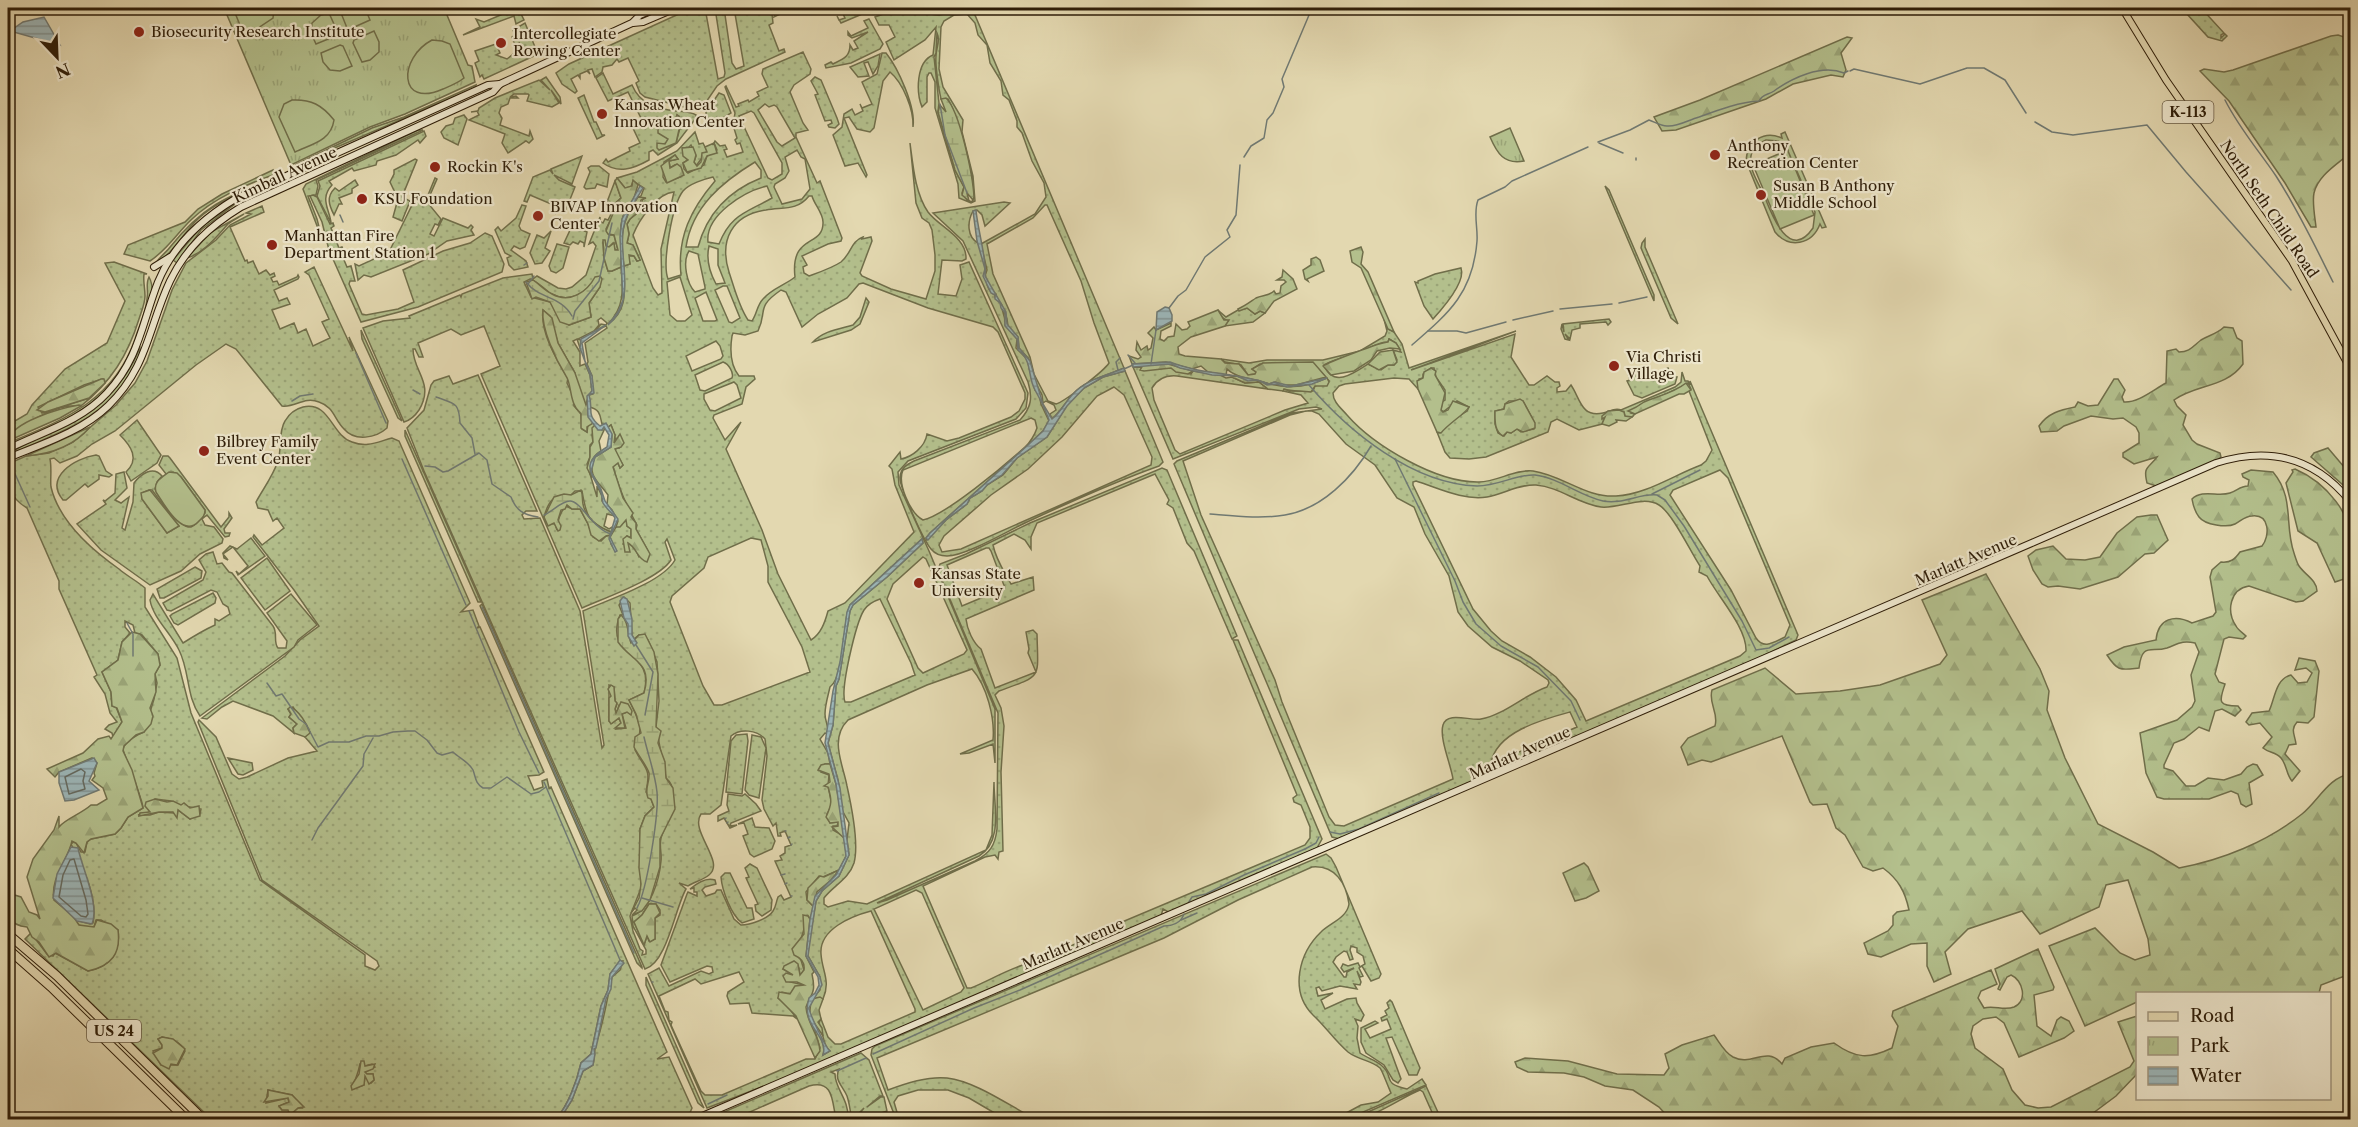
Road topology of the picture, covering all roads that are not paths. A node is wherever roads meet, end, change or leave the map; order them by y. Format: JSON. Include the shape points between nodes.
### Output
{"nodes":[{"id":1,"x":656,"y":8,"type":"edge"},
{"id":2,"x":676,"y":8,"type":"edge"},
{"id":3,"x":2122,"y":8,"type":"edge"},
{"id":4,"x":632,"y":23,"type":"junction"},
{"id":5,"x":500,"y":84,"type":"junction"},
{"id":6,"x":174,"y":252,"type":"junction"},
{"id":7,"x":154,"y":267,"type":"dead end"},
{"id":8,"x":2350,"y":368,"type":"edge"},
{"id":9,"x":8,"y":450,"type":"edge"},
{"id":10,"x":8,"y":458,"type":"edge"},
{"id":11,"x":2350,"y":501,"type":"edge"},
{"id":12,"x":8,"y":934,"type":"edge"},
{"id":13,"x":8,"y":949,"type":"edge"},
{"id":14,"x":187,"y":1119,"type":"edge"},
{"id":15,"x":204,"y":1119,"type":"edge"},
{"id":16,"x":693,"y":1119,"type":"edge"}],
"edges":[{"from":1,"to":4,"type":"main road","name":"Kimball Avenue"},
{"from":2,"to":4,"type":"main road","name":"Kimball Avenue"},
{"from":3,"to":8,"type":"main road","name":"North Seth Child Road","number":"K-113","via":[[2166,80],[2292,261]]},
{"from":4,"to":5,"type":"main road","name":"Kimball Avenue"},
{"from":5,"to":6,"type":"main road","name":"Kimball Avenue","via":[[488,85],[235,199],[200,223]]},
{"from":5,"to":10,"type":"main road","name":"Kimball Avenue","via":[[493,92],[241,207],[214,224],[176,270],[142,360],[114,400],[86,423]]},
{"from":6,"to":7,"type":"main road"},
{"from":6,"to":9,"type":"main road","name":"Kimball Avenue","via":[[158,283],[138,346],[116,383],[80,416]]},
{"from":11,"to":16,"type":"main road","name":"Marlatt Avenue","via":[[2328,478],[2295,460],[2258,454],[2216,464],[1494,778]]},
{"from":12,"to":15,"type":"highway","number":"US 24","via":[[57,976]]},
{"from":13,"to":14,"type":"highway","number":"US 24"}]}
